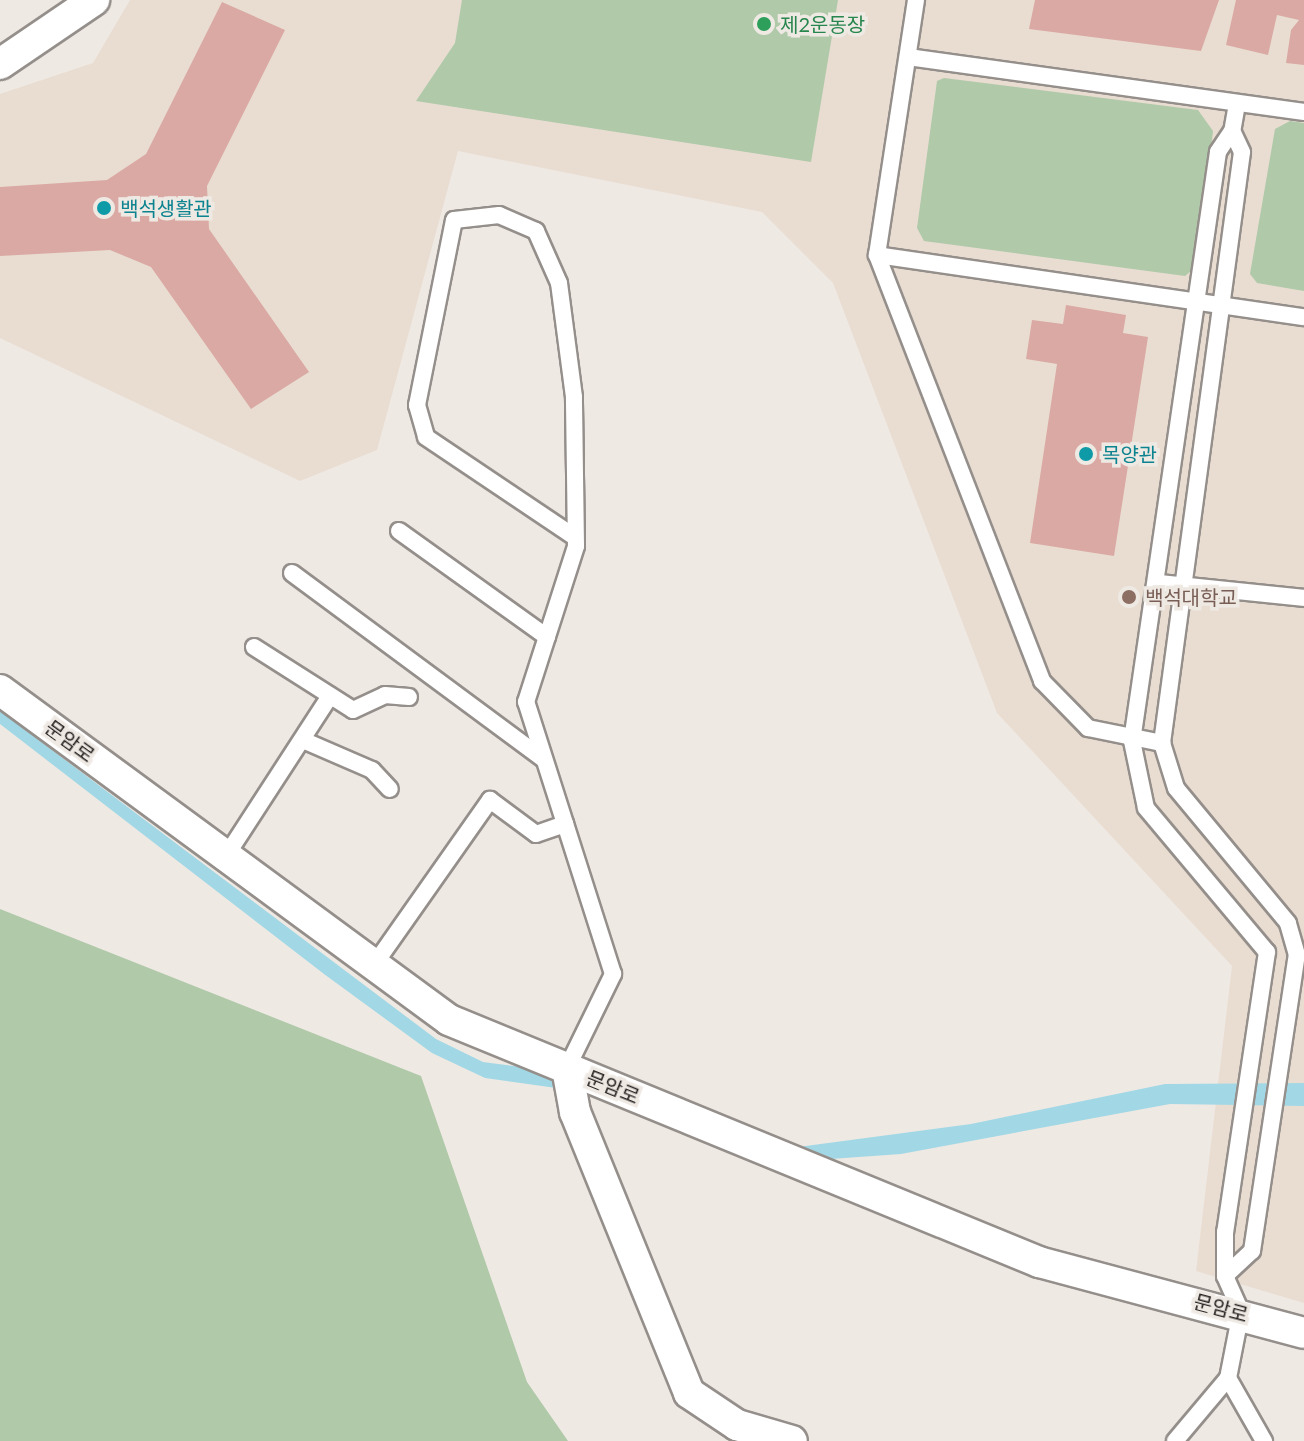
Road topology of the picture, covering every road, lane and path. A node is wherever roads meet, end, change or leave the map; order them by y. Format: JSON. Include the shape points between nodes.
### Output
{"nodes":[{"id":1,"x":94,"y":0,"type":"edge"},
{"id":2,"x":916,"y":0,"type":"edge"},
{"id":3,"x":908,"y":57,"type":"junction"},
{"id":4,"x":0,"y":64,"type":"edge"},
{"id":5,"x":1237,"y":104,"type":"junction"},
{"id":6,"x":1304,"y":112,"type":"edge"},
{"id":7,"x":1232,"y":131,"type":"junction"},
{"id":8,"x":877,"y":255,"type":"junction"},
{"id":9,"x":1195,"y":302,"type":"junction"},
{"id":10,"x":1219,"y":303,"type":"junction"},
{"id":11,"x":1304,"y":317,"type":"edge"},
{"id":12,"x":399,"y":531,"type":"dead end"},
{"id":13,"x":575,"y":537,"type":"junction"},
{"id":14,"x":292,"y":573,"type":"dead end"},
{"id":15,"x":1160,"y":583,"type":"junction"},
{"id":16,"x":1185,"y":585,"type":"junction"},
{"id":17,"x":1304,"y":598,"type":"edge"},
{"id":18,"x":547,"y":637,"type":"junction"},
{"id":19,"x":254,"y":647,"type":"dead end"},
{"id":20,"x":0,"y":690,"type":"edge"},
{"id":21,"x":330,"y":696,"type":"junction"},
{"id":22,"x":409,"y":697,"type":"dead end"},
{"id":23,"x":305,"y":741,"type":"junction"},
{"id":24,"x":1132,"y":741,"type":"junction"},
{"id":25,"x":1162,"y":743,"type":"junction"},
{"id":26,"x":543,"y":759,"type":"junction"},
{"id":27,"x":390,"y":789,"type":"dead end"},
{"id":28,"x":565,"y":824,"type":"junction"},
{"id":29,"x":226,"y":856,"type":"junction"},
{"id":30,"x":1267,"y":952,"type":"junction"},
{"id":31,"x":1301,"y":955,"type":"edge"},
{"id":32,"x":374,"y":965,"type":"junction"},
{"id":33,"x":567,"y":1068,"type":"junction"},
{"id":34,"x":1225,"y":1276,"type":"junction"},
{"id":35,"x":1241,"y":1312,"type":"junction"},
{"id":36,"x":1304,"y":1333,"type":"edge"},
{"id":37,"x":1228,"y":1378,"type":"junction"},
{"id":38,"x":792,"y":1441,"type":"edge"},
{"id":39,"x":1175,"y":1441,"type":"edge"},
{"id":40,"x":1264,"y":1441,"type":"edge"}],
"edges":[{"from":1,"to":4,"type":"street"},
{"from":2,"to":3,"type":"lane"},
{"from":3,"to":5,"type":"lane"},
{"from":3,"to":8,"type":"lane"},
{"from":5,"to":6,"type":"lane"},
{"from":5,"to":7,"type":"lane"},
{"from":7,"to":9,"type":"lane","via":[[1218,152]]},
{"from":7,"to":10,"type":"lane","via":[[1242,152]]},
{"from":8,"to":9,"type":"lane"},
{"from":8,"to":24,"type":"lane","via":[[1042,681],[1088,728]]},
{"from":9,"to":10,"type":"lane"},
{"from":9,"to":15,"type":"lane"},
{"from":10,"to":11,"type":"lane"},
{"from":10,"to":16,"type":"lane"},
{"from":12,"to":18,"type":"lane"},
{"from":13,"to":13,"type":"lane","via":[[574,397],[559,283],[536,231],[499,215],[454,220],[417,405],[426,437]]},
{"from":13,"to":18,"type":"lane"},
{"from":14,"to":26,"type":"lane"},
{"from":15,"to":16,"type":"lane"},
{"from":15,"to":24,"type":"lane"},
{"from":16,"to":17,"type":"lane"},
{"from":16,"to":25,"type":"lane"},
{"from":18,"to":26,"type":"lane","via":[[526,702]]},
{"from":19,"to":21,"type":"lane"},
{"from":20,"to":29,"type":"street","name":"문암로"},
{"from":21,"to":22,"type":"lane","via":[[353,710],[385,695]]},
{"from":21,"to":23,"type":"lane"},
{"from":23,"to":27,"type":"lane","via":[[372,770]]},
{"from":23,"to":29,"type":"lane"},
{"from":24,"to":25,"type":"lane"},
{"from":24,"to":30,"type":"lane","via":[[1146,808]]},
{"from":25,"to":31,"type":"lane","via":[[1176,788],[1288,923]]},
{"from":26,"to":28,"type":"lane"},
{"from":28,"to":32,"type":"lane","via":[[536,834],[490,800]]},
{"from":28,"to":33,"type":"lane","via":[[613,974]]},
{"from":29,"to":32,"type":"street","name":"문암로"},
{"from":30,"to":31,"type":"lane"},
{"from":30,"to":34,"type":"lane","via":[[1225,1232]]},
{"from":31,"to":34,"type":"lane","via":[[1252,1251]]},
{"from":32,"to":33,"type":"street","name":"문암로","via":[[449,1020]]},
{"from":33,"to":35,"type":"street","name":"문암로","via":[[1039,1262]]},
{"from":33,"to":38,"type":"street","via":[[575,1112],[689,1393],[737,1425]]},
{"from":34,"to":35,"type":"lane"},
{"from":35,"to":36,"type":"street","name":"문암로"},
{"from":35,"to":37,"type":"lane"},
{"from":37,"to":39,"type":"lane"},
{"from":37,"to":40,"type":"lane"}]}
